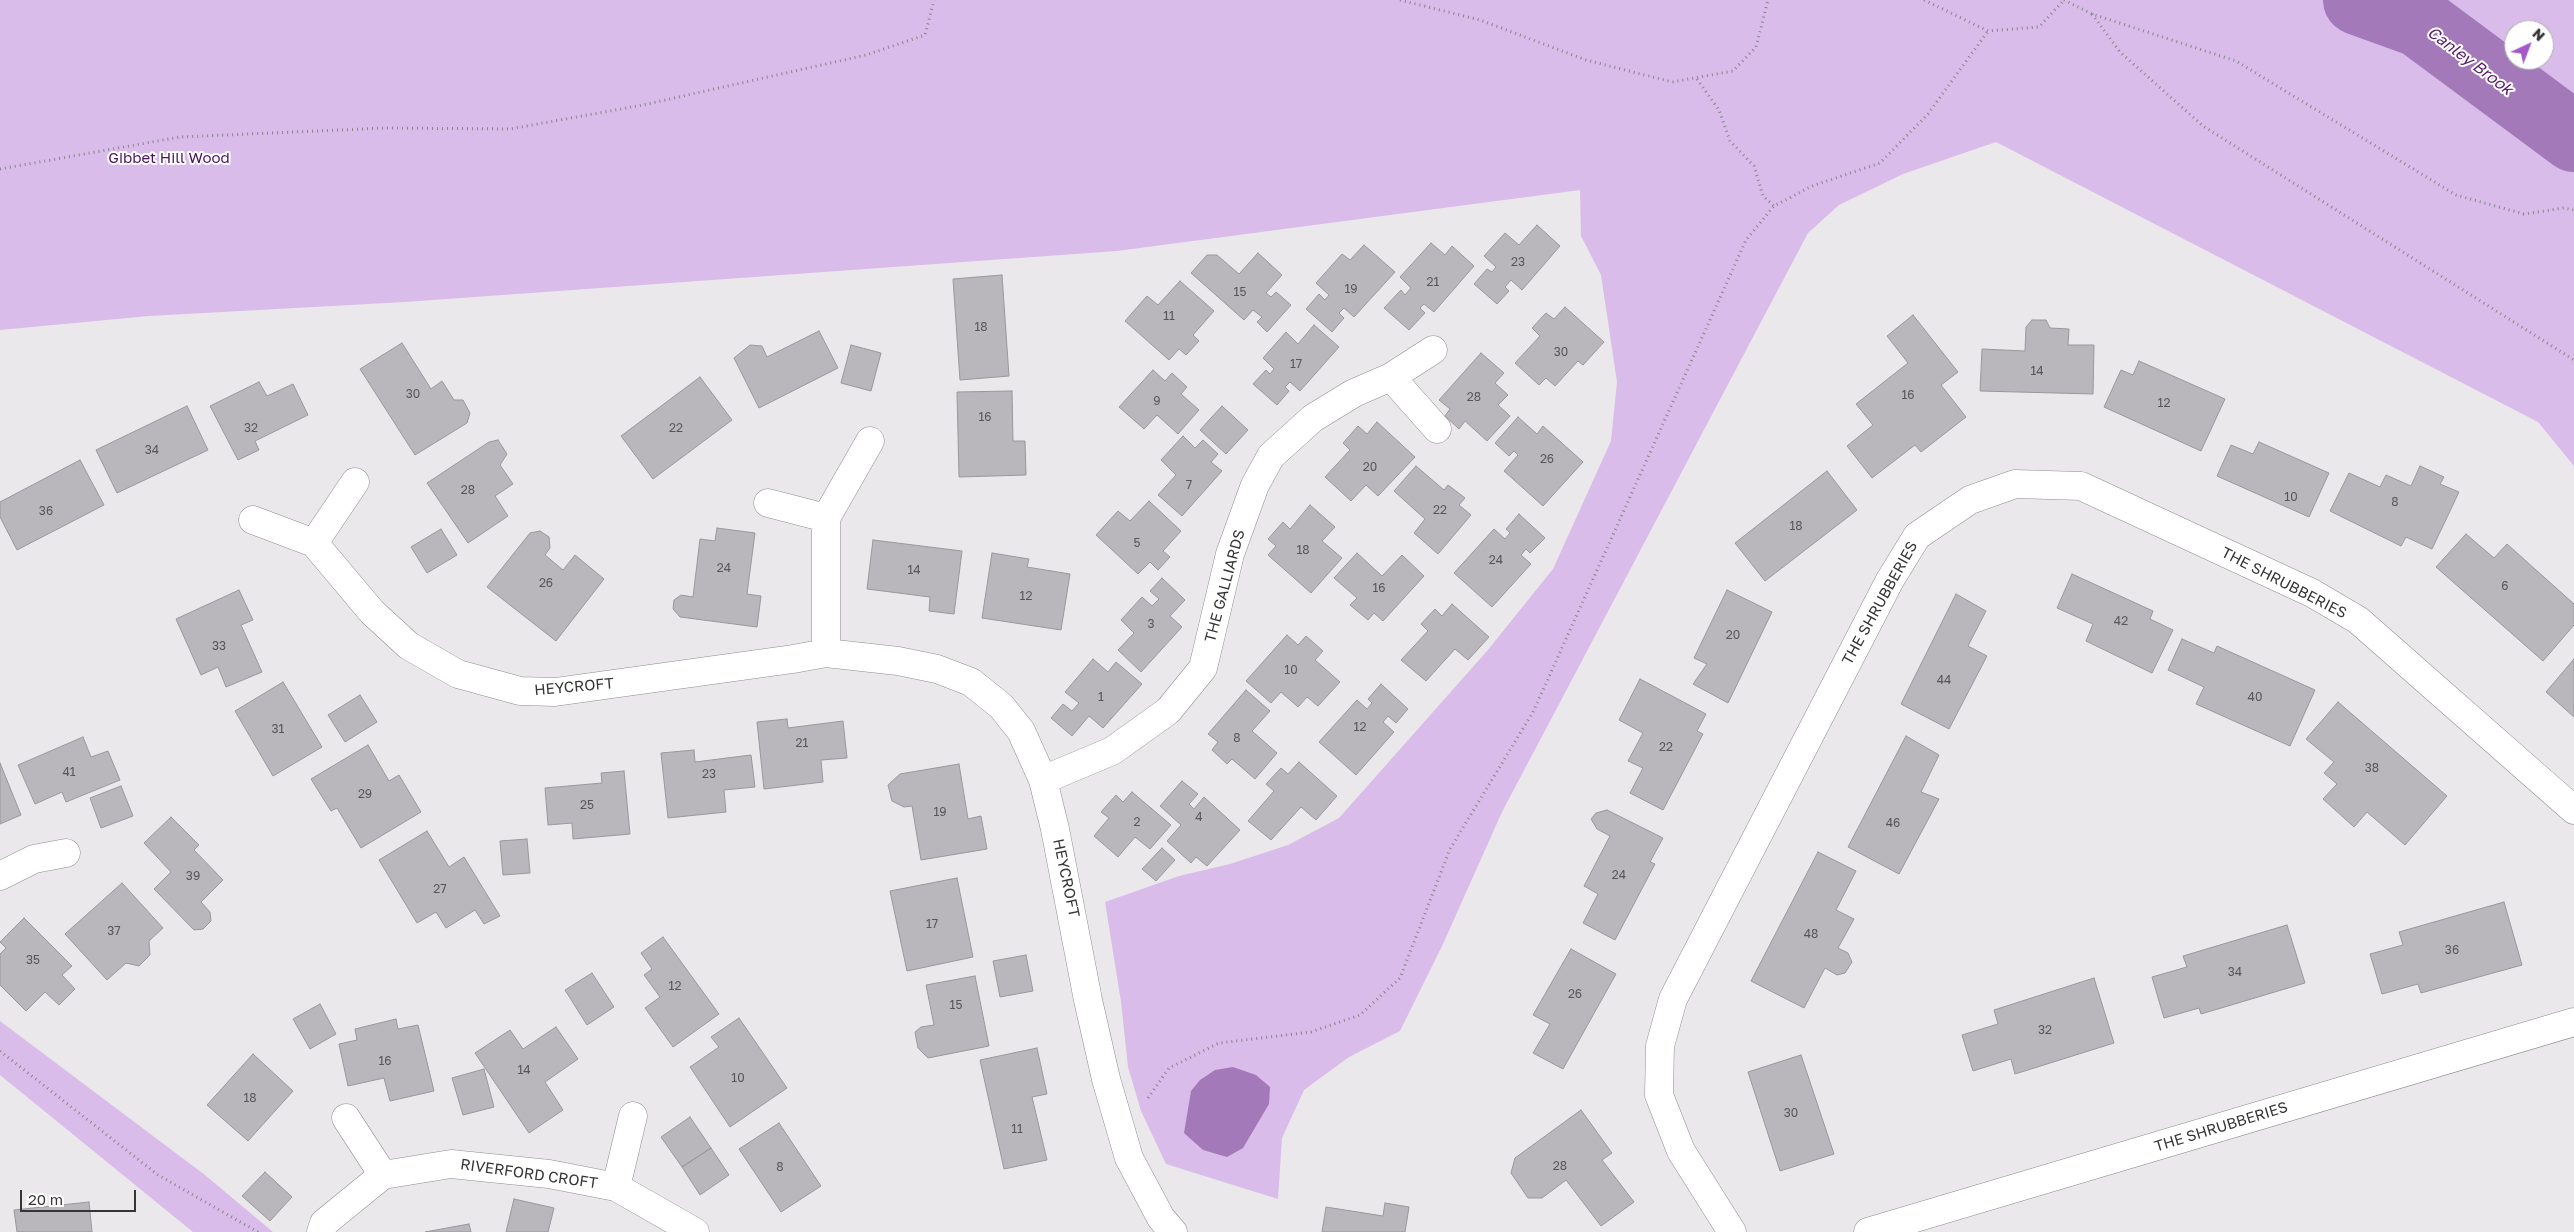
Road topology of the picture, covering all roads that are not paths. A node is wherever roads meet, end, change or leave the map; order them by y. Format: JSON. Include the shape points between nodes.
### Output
{"nodes":[{"id":1,"x":1434,"y":350,"type":"dead end"},
{"id":2,"x":1392,"y":377,"type":"junction"},
{"id":3,"x":1437,"y":429,"type":"dead end"},
{"id":4,"x":870,"y":442,"type":"dead end"},
{"id":5,"x":355,"y":482,"type":"dead end"},
{"id":6,"x":768,"y":503,"type":"dead end"},
{"id":7,"x":826,"y":518,"type":"junction"},
{"id":8,"x":253,"y":520,"type":"dead end"},
{"id":9,"x":314,"y":543,"type":"junction"},
{"id":10,"x":826,"y":652,"type":"junction"},
{"id":11,"x":1043,"y":780,"type":"junction"},
{"id":12,"x":2574,"y":810,"type":"edge"},
{"id":13,"x":66,"y":854,"type":"dead end"},
{"id":14,"x":0,"y":876,"type":"edge"},
{"id":15,"x":2574,"y":1022,"type":"edge"},
{"id":16,"x":633,"y":1116,"type":"dead end"},
{"id":17,"x":346,"y":1118,"type":"dead end"},
{"id":18,"x":383,"y":1175,"type":"junction"},
{"id":19,"x":616,"y":1187,"type":"junction"},
{"id":20,"x":322,"y":1228,"type":"edge"},
{"id":21,"x":695,"y":1232,"type":"edge"},
{"id":22,"x":1173,"y":1232,"type":"edge"},
{"id":23,"x":1732,"y":1232,"type":"edge"},
{"id":24,"x":1868,"y":1232,"type":"edge"}],
"edges":[{"from":1,"to":2,"type":"street","name":"THE GALLIARDS"},
{"from":2,"to":3,"type":"street"},
{"from":2,"to":11,"type":"street","name":"THE GALLIARDS","via":[[1313,418],[1271,456],[1254,484],[1230,554],[1203,668],[1168,711],[1112,751]]},
{"from":4,"to":7,"type":"street"},
{"from":5,"to":9,"type":"street"},
{"from":6,"to":7,"type":"street"},
{"from":7,"to":10,"type":"street"},
{"from":8,"to":9,"type":"street","name":"HEYCROFT"},
{"from":9,"to":10,"type":"street","name":"HEYCROFT","via":[[372,612],[409,646],[458,674],[520,691],[555,692]]},
{"from":10,"to":11,"type":"street","name":"HEYCROFT","via":[[908,663],[937,669],[971,682],[1001,706],[1021,731]]},
{"from":11,"to":22,"type":"street","name":"HEYCROFT","via":[[1090,1009],[1129,1158],[1161,1218]]},
{"from":12,"to":23,"type":"street","name":"THE SHRUBBERIES","via":[[2358,620],[2312,593],[2081,486],[2015,484],[1970,500],[1917,536],[1890,580],[1673,999],[1660,1046],[1659,1095],[1681,1151]]},
{"from":13,"to":14,"type":"street","via":[[34,859]]},
{"from":15,"to":24,"type":"street","name":"THE SHRUBBERIES"},
{"from":16,"to":19,"type":"street","name":"RIVERFORD CROFT"},
{"from":17,"to":18,"type":"street"},
{"from":18,"to":19,"type":"street","name":"RIVERFORD CROFT","via":[[451,1164],[549,1174]]},
{"from":18,"to":20,"type":"street","name":"RIVERFORD CROFT"},
{"from":19,"to":21,"type":"street","name":"RIVERFORD CROFT"}]}
